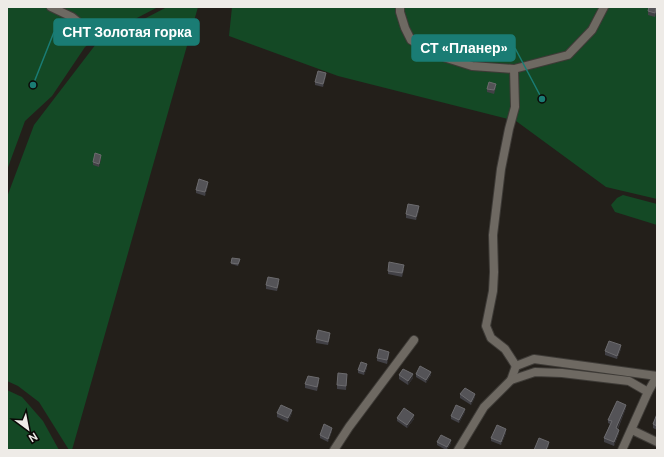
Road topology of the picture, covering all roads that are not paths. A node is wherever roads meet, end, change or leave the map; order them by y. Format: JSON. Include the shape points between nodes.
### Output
{"nodes":[{"id":1,"x":50,"y":7,"type":"edge"},
{"id":2,"x":400,"y":7,"type":"edge"},
{"id":3,"x":604,"y":7,"type":"edge"},
{"id":4,"x":77,"y":22,"type":"dead end"},
{"id":5,"x":514,"y":69,"type":"junction"},
{"id":6,"x":414,"y":340,"type":"dead end"},
{"id":7,"x":516,"y":366,"type":"junction"},
{"id":8,"x":657,"y":376,"type":"edge"},
{"id":9,"x":511,"y":380,"type":"junction"},
{"id":10,"x":648,"y":392,"type":"junction"},
{"id":11,"x":632,"y":430,"type":"junction"},
{"id":12,"x":657,"y":442,"type":"edge"},
{"id":13,"x":334,"y":450,"type":"edge"},
{"id":14,"x":458,"y":450,"type":"edge"},
{"id":15,"x":622,"y":450,"type":"edge"}],
"edges":[{"from":1,"to":4,"type":"street"},
{"from":2,"to":5,"type":"street","via":[[403,23],[411,40],[437,55],[472,66]]},
{"from":3,"to":5,"type":"street","via":[[592,30],[568,55]]},
{"from":5,"to":7,"type":"street","via":[[515,107],[500,176],[493,235],[493,291],[486,326],[491,338],[505,349]]},
{"from":6,"to":13,"type":"street"},
{"from":7,"to":8,"type":"street","via":[[534,359]]},
{"from":7,"to":9,"type":"street"},
{"from":8,"to":10,"type":"street"},
{"from":9,"to":10,"type":"street","via":[[535,372],[562,373],[629,380]]},
{"from":9,"to":14,"type":"street","via":[[484,408]]},
{"from":10,"to":11,"type":"street"},
{"from":11,"to":12,"type":"street"},
{"from":11,"to":15,"type":"street"}]}
